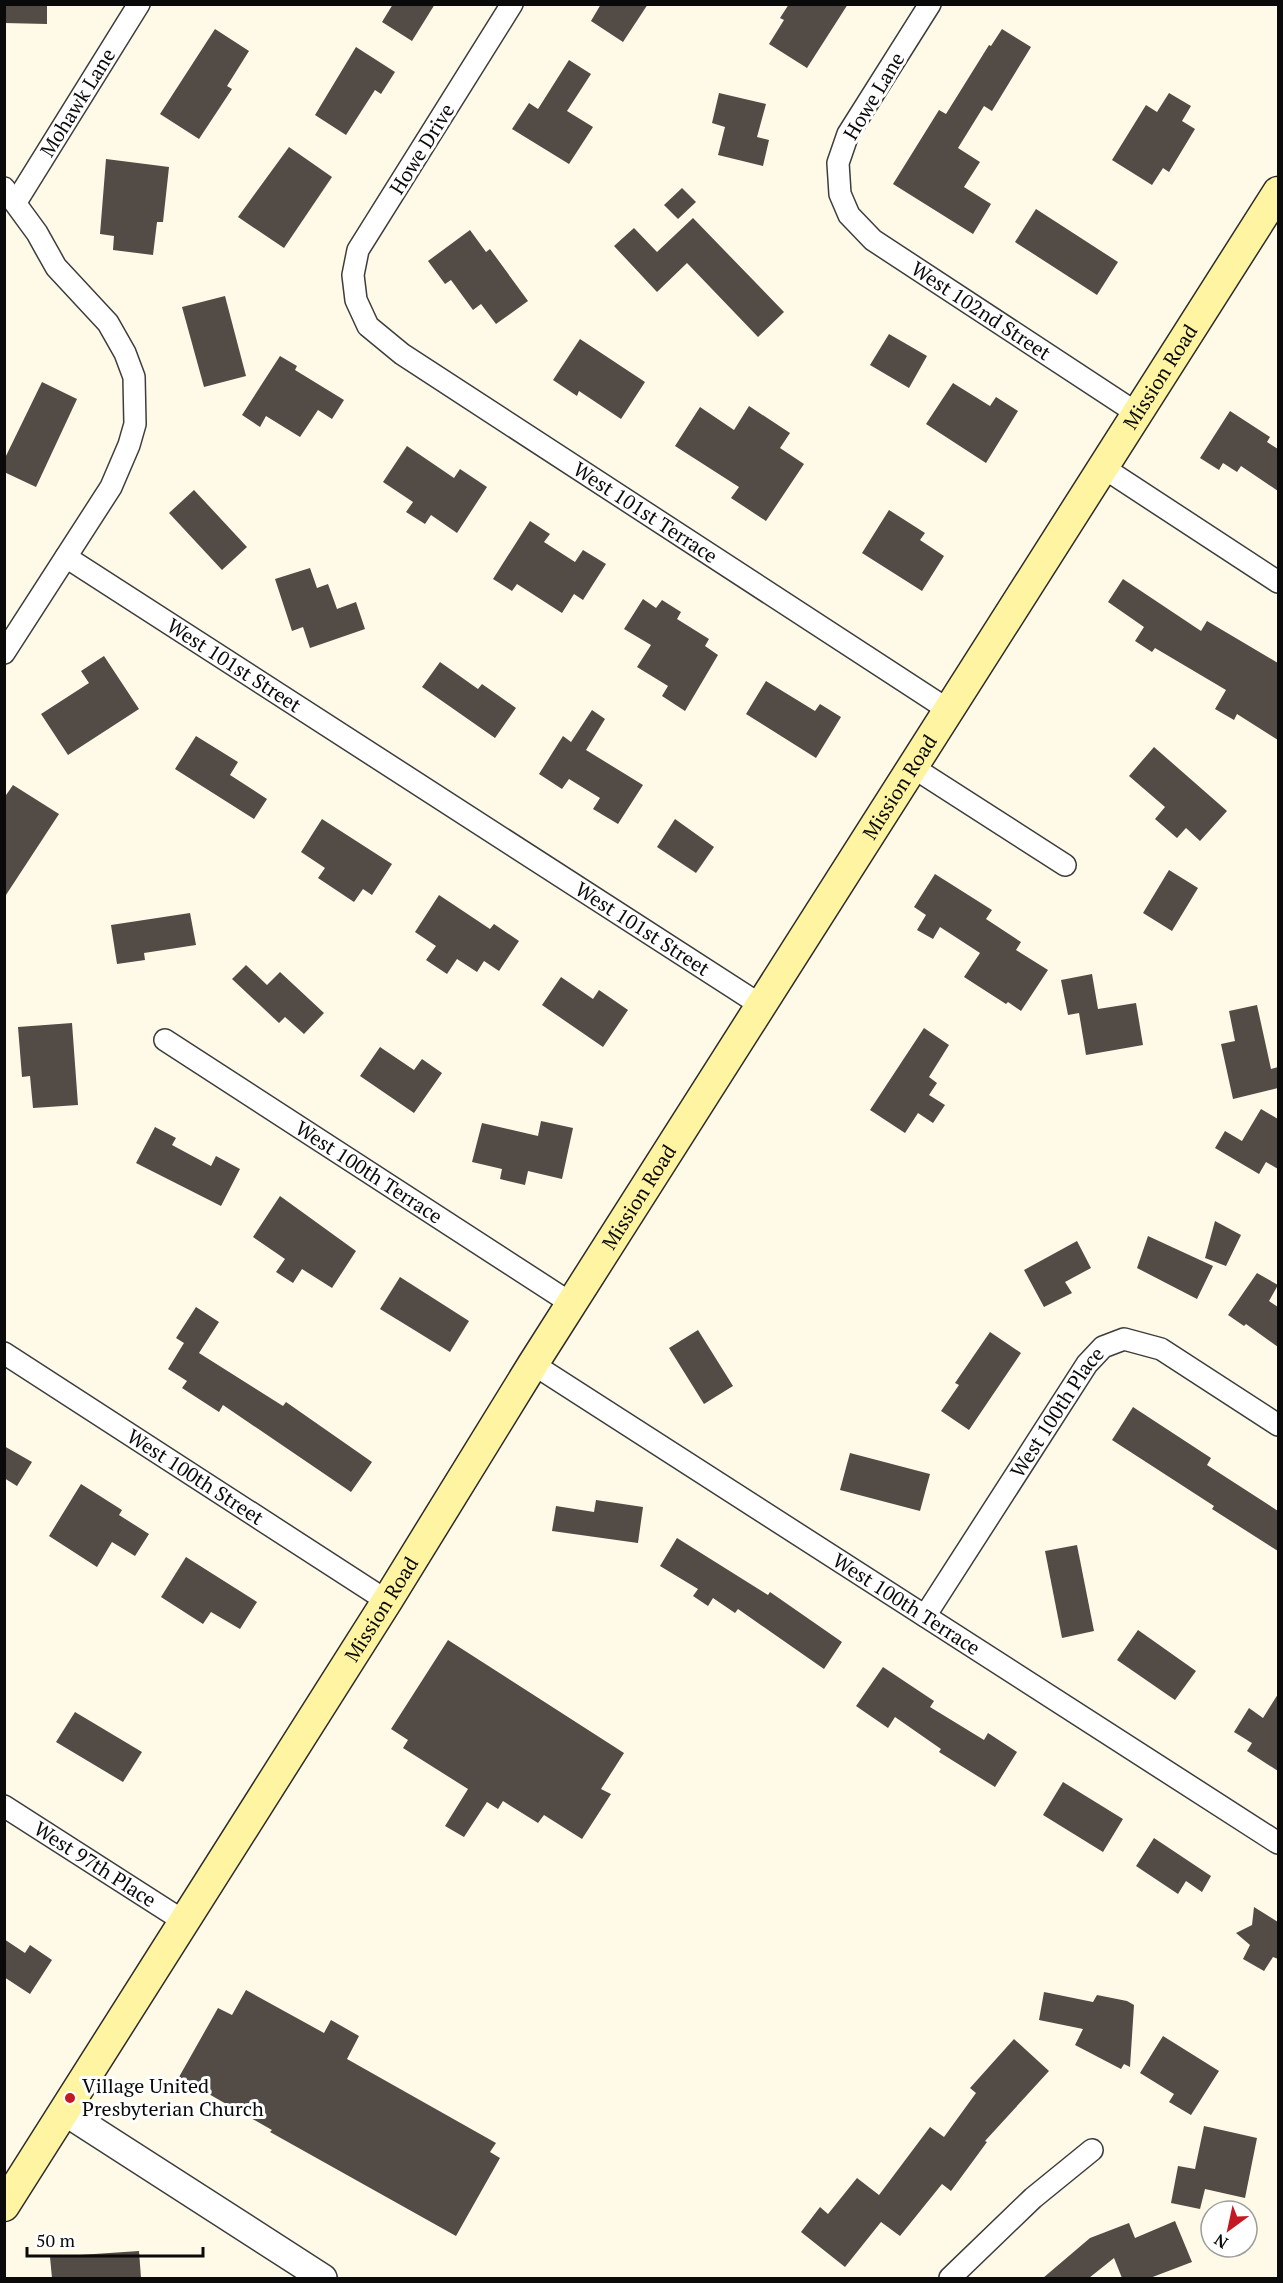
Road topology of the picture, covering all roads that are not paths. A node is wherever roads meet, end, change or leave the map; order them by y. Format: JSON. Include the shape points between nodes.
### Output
{"nodes":[{"id":1,"x":139,"y":4,"type":"edge"},
{"id":2,"x":512,"y":4,"type":"edge"},
{"id":3,"x":930,"y":4,"type":"edge"},
{"id":4,"x":1278,"y":192,"type":"edge"},
{"id":5,"x":840,"y":194,"type":"joint"},
{"id":6,"x":10,"y":195,"type":"edge"},
{"id":7,"x":356,"y":300,"type":"joint"},
{"id":8,"x":1138,"y":414,"type":"junction"},
{"id":9,"x":1104,"y":468,"type":"junction"},
{"id":10,"x":66,"y":557,"type":"junction"},
{"id":11,"x":1278,"y":582,"type":"edge"},
{"id":12,"x":4,"y":653,"type":"edge"},
{"id":13,"x":950,"y":711,"type":"junction"},
{"id":14,"x":914,"y":768,"type":"junction"},
{"id":15,"x":1065,"y":865,"type":"dead end"},
{"id":16,"x":762,"y":1006,"type":"junction"},
{"id":17,"x":165,"y":1040,"type":"dead end"},
{"id":18,"x":572,"y":1305,"type":"junction"},
{"id":19,"x":4,"y":1353,"type":"edge"},
{"id":20,"x":533,"y":1364,"type":"junction"},
{"id":21,"x":1278,"y":1425,"type":"edge"},
{"id":22,"x":387,"y":1601,"type":"junction"},
{"id":23,"x":925,"y":1616,"type":"junction"},
{"id":24,"x":4,"y":1806,"type":"edge"},
{"id":25,"x":1278,"y":1843,"type":"edge"},
{"id":26,"x":184,"y":1922,"type":"junction"},
{"id":27,"x":64,"y":2112,"type":"junction"},
{"id":28,"x":1092,"y":2150,"type":"dead end"},
{"id":29,"x":4,"y":2206,"type":"edge"},
{"id":30,"x":323,"y":2278,"type":"edge"},
{"id":31,"x":950,"y":2278,"type":"edge"}],
"edges":[{"from":1,"to":6,"type":"street","name":"Mohawk Lane"},
{"from":2,"to":7,"type":"street","name":"Howe Drive","via":[[358,250],[353,276]]},
{"from":3,"to":5,"type":"street","name":"Howe Lane","via":[[848,134],[838,163]]},
{"from":4,"to":8,"type":"main road","name":"Mission Road"},
{"from":5,"to":8,"type":"street","name":"West 102nd Street","via":[[849,215],[873,240]]},
{"from":6,"to":10,"type":"street","via":[[56,267],[108,323],[134,377],[135,424],[129,445],[111,487]]},
{"from":7,"to":13,"type":"street","name":"West 101st Terrace","via":[[368,326],[402,354]]},
{"from":8,"to":9,"type":"main road","name":"Mission Road"},
{"from":9,"to":11,"type":"street"},
{"from":9,"to":13,"type":"main road","name":"Mission Road"},
{"from":10,"to":12,"type":"street"},
{"from":10,"to":16,"type":"street","name":"West 101st Street"},
{"from":13,"to":14,"type":"main road","name":"Mission Road"},
{"from":14,"to":15,"type":"street"},
{"from":14,"to":16,"type":"main road","name":"Mission Road"},
{"from":16,"to":18,"type":"main road","name":"Mission Road"},
{"from":17,"to":18,"type":"street","name":"West 100th Terrace"},
{"from":18,"to":20,"type":"main road","name":"Mission Road"},
{"from":19,"to":22,"type":"street","name":"West 100th Street"},
{"from":20,"to":22,"type":"main road","name":"Mission Road"},
{"from":20,"to":23,"type":"street","name":"West 100th Terrace"},
{"from":21,"to":23,"type":"street","name":"West 100th Place","via":[[1161,1349],[1124,1339],[1103,1347],[1087,1364]]},
{"from":22,"to":26,"type":"main road","name":"Mission Road"},
{"from":23,"to":25,"type":"street","name":"West 100th Terrace"},
{"from":24,"to":26,"type":"street","name":"West 97th Place"},
{"from":26,"to":27,"type":"main road","name":"Mission Road"},
{"from":27,"to":29,"type":"main road","name":"Mission Road"},
{"from":27,"to":30,"type":"street"},
{"from":28,"to":31,"type":"street","via":[[1033,2198]]}]}
